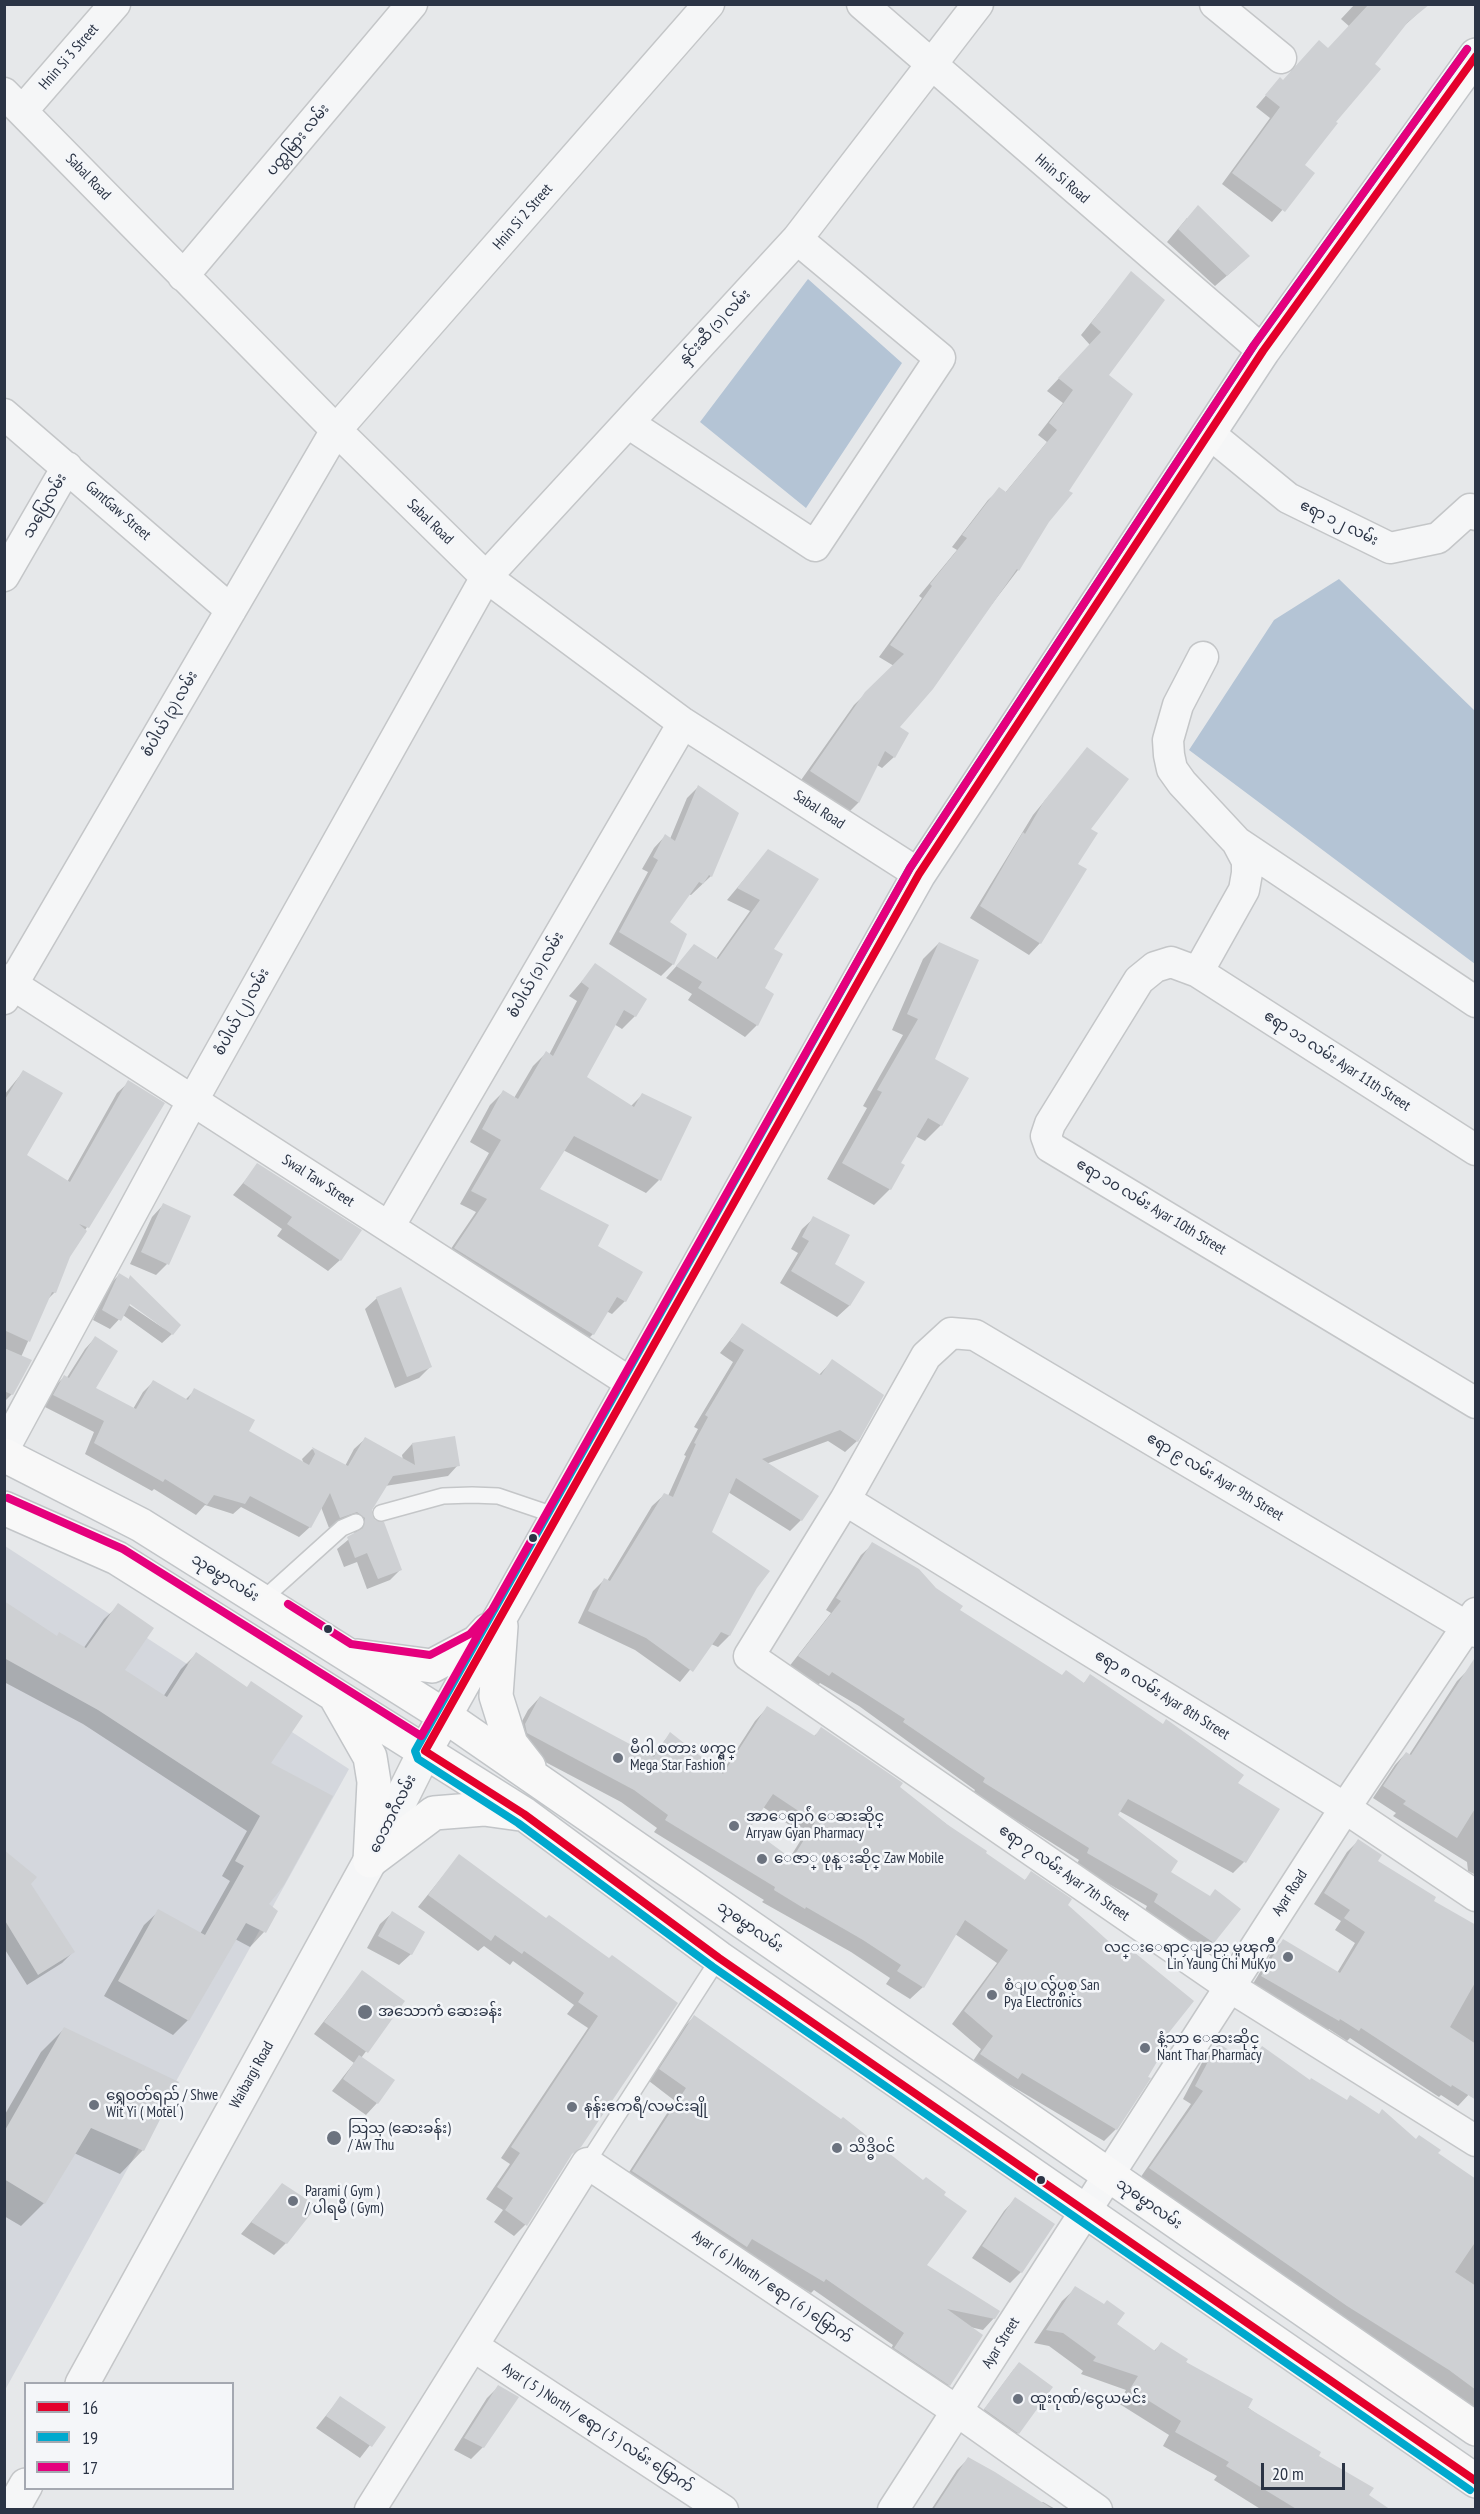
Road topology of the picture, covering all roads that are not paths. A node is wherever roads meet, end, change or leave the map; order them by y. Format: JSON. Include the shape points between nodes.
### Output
{"nodes":[{"id":1,"x":115,"y":4,"type":"edge"},
{"id":2,"x":412,"y":4,"type":"edge"},
{"id":3,"x":710,"y":4,"type":"edge"},
{"id":4,"x":862,"y":4,"type":"edge"},
{"id":5,"x":978,"y":4,"type":"edge"},
{"id":6,"x":1215,"y":4,"type":"edge"},
{"id":7,"x":1476,"y":55,"type":"edge"},
{"id":8,"x":1281,"y":58,"type":"dead end"},
{"id":9,"x":929,"y":65,"type":"junction"},
{"id":10,"x":14,"y":101,"type":"edge"},
{"id":11,"x":796,"y":239,"type":"junction"},
{"id":12,"x":183,"y":276,"type":"junction"},
{"id":13,"x":1263,"y":351,"type":"junction"},
{"id":14,"x":4,"y":414,"type":"edge"},
{"id":15,"x":628,"y":423,"type":"junction"},
{"id":16,"x":336,"y":430,"type":"junction"},
{"id":17,"x":1210,"y":434,"type":"junction"},
{"id":18,"x":68,"y":467,"type":"junction"},
{"id":19,"x":1474,"y":509,"type":"edge"},
{"id":20,"x":4,"y":576,"type":"edge"},
{"id":21,"x":486,"y":577,"type":"junction"},
{"id":22,"x":231,"y":610,"type":"junction"},
{"id":23,"x":1203,"y":657,"type":"dead end"},
{"id":24,"x":683,"y":723,"type":"junction"},
{"id":25,"x":1237,"y":842,"type":"junction"},
{"id":26,"x":919,"y":874,"type":"junction"},
{"id":27,"x":1198,"y":972,"type":"junction"},
{"id":28,"x":7,"y":987,"type":"edge"},
{"id":29,"x":1476,"y":1002,"type":"edge"},
{"id":30,"x":193,"y":1100,"type":"junction"},
{"id":31,"x":1476,"y":1149,"type":"edge"},
{"id":32,"x":389,"y":1227,"type":"junction"},
{"id":33,"x":631,"y":1383,"type":"junction"},
{"id":34,"x":1476,"y":1402,"type":"edge"},
{"id":35,"x":4,"y":1449,"type":"edge"},
{"id":36,"x":4,"y":1455,"type":"edge"},
{"id":37,"x":845,"y":1500,"type":"junction"},
{"id":38,"x":4,"y":1508,"type":"edge"},
{"id":39,"x":381,"y":1514,"type":"dead end"},
{"id":40,"x":557,"y":1516,"type":"junction"},
{"id":41,"x":356,"y":1522,"type":"dead end"},
{"id":42,"x":261,"y":1601,"type":"junction"},
{"id":43,"x":502,"y":1615,"type":"junction"},
{"id":44,"x":1473,"y":1624,"type":"edge"},
{"id":45,"x":347,"y":1654,"type":"junction"},
{"id":46,"x":334,"y":1695,"type":"junction"},
{"id":47,"x":445,"y":1716,"type":"junction"},
{"id":48,"x":425,"y":1751,"type":"junction"},
{"id":49,"x":539,"y":1780,"type":"junction"},
{"id":50,"x":1345,"y":1808,"type":"junction"},
{"id":51,"x":524,"y":1814,"type":"junction"},
{"id":52,"x":370,"y":1861,"type":"junction"},
{"id":53,"x":1476,"y":1896,"type":"edge"},
{"id":54,"x":719,"y":1958,"type":"junction"},
{"id":55,"x":1230,"y":1987,"type":"junction"},
{"id":56,"x":1476,"y":2141,"type":"edge"},
{"id":57,"x":587,"y":2163,"type":"junction"},
{"id":58,"x":1107,"y":2175,"type":"junction"},
{"id":59,"x":1083,"y":2212,"type":"junction"},
{"id":60,"x":473,"y":2346,"type":"junction"},
{"id":61,"x":83,"y":2382,"type":"edge"},
{"id":62,"x":957,"y":2411,"type":"junction"},
{"id":63,"x":1476,"y":2429,"type":"edge"},
{"id":64,"x":1476,"y":2481,"type":"edge"},
{"id":65,"x":24,"y":2489,"type":"edge"},
{"id":66,"x":12,"y":2510,"type":"edge"},
{"id":67,"x":370,"y":2510,"type":"edge"},
{"id":68,"x":723,"y":2510,"type":"edge"},
{"id":69,"x":893,"y":2510,"type":"edge"},
{"id":70,"x":1097,"y":2510,"type":"edge"}],
"edges":[{"from":1,"to":10,"type":"street","name":"Hnin Si 3 Street"},
{"from":2,"to":12,"type":"street","name":"ပတ္တမြား လမ်း"},
{"from":3,"to":16,"type":"street","name":"Hnin Si 2 Street"},
{"from":4,"to":9,"type":"street","name":"Hnin Si Road"},
{"from":5,"to":9,"type":"street","name":"နှင်းဆီ (၁) လမ်း"},
{"from":6,"to":8,"type":"street"},
{"from":7,"to":13,"type":"main road","name":"ဝေဘာဂီလမ်း"},
{"from":9,"to":11,"type":"street","name":"နှင်းဆီ (၁) လမ်း"},
{"from":9,"to":13,"type":"street","name":"Hnin Si Road"},
{"from":10,"to":12,"type":"street","name":"Sabal Road"},
{"from":11,"to":15,"type":"street","name":"နှင်းဆီ (၁) လမ်း"},
{"from":11,"to":15,"type":"street","via":[[940,358],[815,546]]},
{"from":12,"to":16,"type":"street","name":"Sabal Road"},
{"from":13,"to":17,"type":"main road","name":"ဝေဘာဂီလမ်း"},
{"from":14,"to":18,"type":"street","name":"GantGaw Street"},
{"from":15,"to":21,"type":"street","name":"နှင်းဆီ (၁) လမ်း"},
{"from":16,"to":21,"type":"street","name":"Sabal Road"},
{"from":16,"to":22,"type":"street","name":"စံပါယ် (၃) လမ်း"},
{"from":17,"to":19,"type":"street","name":"ဧရာ ၁၂ လမ်း","via":[[1287,498],[1390,548],[1438,538]]},
{"from":17,"to":26,"type":"main road","name":"ဝေဘာဂီလမ်း"},
{"from":18,"to":20,"type":"street","name":"သပြေလမ်း"},
{"from":18,"to":22,"type":"street","name":"GantGaw Street"},
{"from":21,"to":24,"type":"street","name":"Sabal Road"},
{"from":21,"to":30,"type":"street","name":"စံပါယ် (၂) လမ်း"},
{"from":22,"to":28,"type":"street","name":"စံပါယ် (၃) လမ်း"},
{"from":23,"to":25,"type":"street","via":[[1178,705],[1168,740],[1169,755],[1172,769],[1182,783]]},
{"from":24,"to":26,"type":"street","name":"Sabal Road"},
{"from":24,"to":32,"type":"street","name":"စံပါယ် (၁) လမ်း"},
{"from":25,"to":27,"type":"street","via":[[1247,861],[1244,890]]},
{"from":25,"to":29,"type":"street"},
{"from":26,"to":33,"type":"main road","name":"ဝေဘာဂီလမ်း"},
{"from":27,"to":31,"type":"street","name":"ဧရာ ၁၁ လမ်း Ayar 11th Street"},
{"from":27,"to":34,"type":"street","name":"ဧရာ ၁၀ လမ်း Ayar 10th Street","via":[[1165,962],[1139,980],[1047,1130],[1047,1142]]},
{"from":28,"to":30,"type":"street","name":"Swal Taw Street"},
{"from":30,"to":32,"type":"street","name":"Swal Taw Street"},
{"from":30,"to":35,"type":"street","name":"စံပါယ် (၂) လမ်း"},
{"from":32,"to":33,"type":"street","name":"Swal Taw Street"},
{"from":33,"to":40,"type":"main road","name":"ဝေဘာဂီလမ်း"},
{"from":36,"to":42,"type":"main road","name":"သုဓမ္မာလမ်း","via":[[141,1525]]},
{"from":37,"to":44,"type":"street","name":"ဧရာ ၉ လမ်း Ayar 9th Street","via":[[926,1356],[951,1333],[975,1335]]},
{"from":37,"to":50,"type":"street","name":"ဧရာ ၈ လမ်း Ayar 8th Street"},
{"from":37,"to":55,"type":"street","name":"ဧရာ ၇ လမ်း Ayar 7th Street","via":[[749,1656]]},
{"from":38,"to":46,"type":"main road","via":[[117,1558]]},
{"from":39,"to":40,"type":"lane","via":[[443,1496],[472,1495],[498,1496]]},
{"from":40,"to":43,"type":"main road","name":"ဝေဘာဂီလမ်း"},
{"from":41,"to":42,"type":"lane","via":[[342,1528]]},
{"from":42,"to":45,"type":"main road","name":"သုဓမ္မာလမ်း"},
{"from":43,"to":45,"type":"main road","via":[[477,1642],[432,1666]]},
{"from":43,"to":47,"type":"main road","name":"ဝေဘာဂီလမ်း"},
{"from":43,"to":49,"type":"main road","via":[[496,1696],[511,1744]]},
{"from":44,"to":50,"type":"street","name":"Ayar Road"},
{"from":45,"to":47,"type":"main road","name":"သုဓမ္မာလမ်း"},
{"from":46,"to":48,"type":"main road"},
{"from":46,"to":52,"type":"main road","via":[[370,1757],[374,1782]]},
{"from":47,"to":48,"type":"main road","name":"ဝေဘာဂီလမ်း"},
{"from":47,"to":49,"type":"main road","name":"သုဓမ္မာလမ်း"},
{"from":48,"to":51,"type":"main road"},
{"from":48,"to":52,"type":"street","name":"ဝေဘာဂီလမ်း"},
{"from":49,"to":58,"type":"main road","name":"သုဓမ္မာလမ်း"},
{"from":50,"to":53,"type":"street","name":"ဧရာ ၈ လမ်း Ayar 8th Street"},
{"from":50,"to":55,"type":"street","name":"Ayar Road"},
{"from":51,"to":52,"type":"main road","via":[[484,1809],[434,1813]]},
{"from":51,"to":54,"type":"main road"},
{"from":52,"to":61,"type":"street","name":"Waibargi Road"},
{"from":54,"to":57,"type":"lane"},
{"from":54,"to":59,"type":"main road"},
{"from":55,"to":56,"type":"street","name":"ဧရာ ၇ လမ်း Ayar 7th Street"},
{"from":55,"to":58,"type":"street","name":"Ayar Road"},
{"from":57,"to":60,"type":"street"},
{"from":57,"to":62,"type":"street","name":"Ayar ( 6 ) North / ဧရာ ( 6 ) မြောက်"},
{"from":58,"to":59,"type":"street","name":"Ayar Street"},
{"from":58,"to":63,"type":"main road","name":"သုဓမ္မာလမ်း"},
{"from":59,"to":62,"type":"street","name":"Ayar Street"},
{"from":59,"to":64,"type":"main road"},
{"from":60,"to":67,"type":"street"},
{"from":60,"to":68,"type":"street","name":"Ayar ( 5 ) North / ဧရာ ( 5 ) လမ်း မြောက်"},
{"from":62,"to":69,"type":"street","name":"Ayar Street"},
{"from":62,"to":70,"type":"street","name":"Ayar ( 6 ) North / ဧရာ ( 6 ) မြောက်"},
{"from":65,"to":66,"type":"street"}]}
